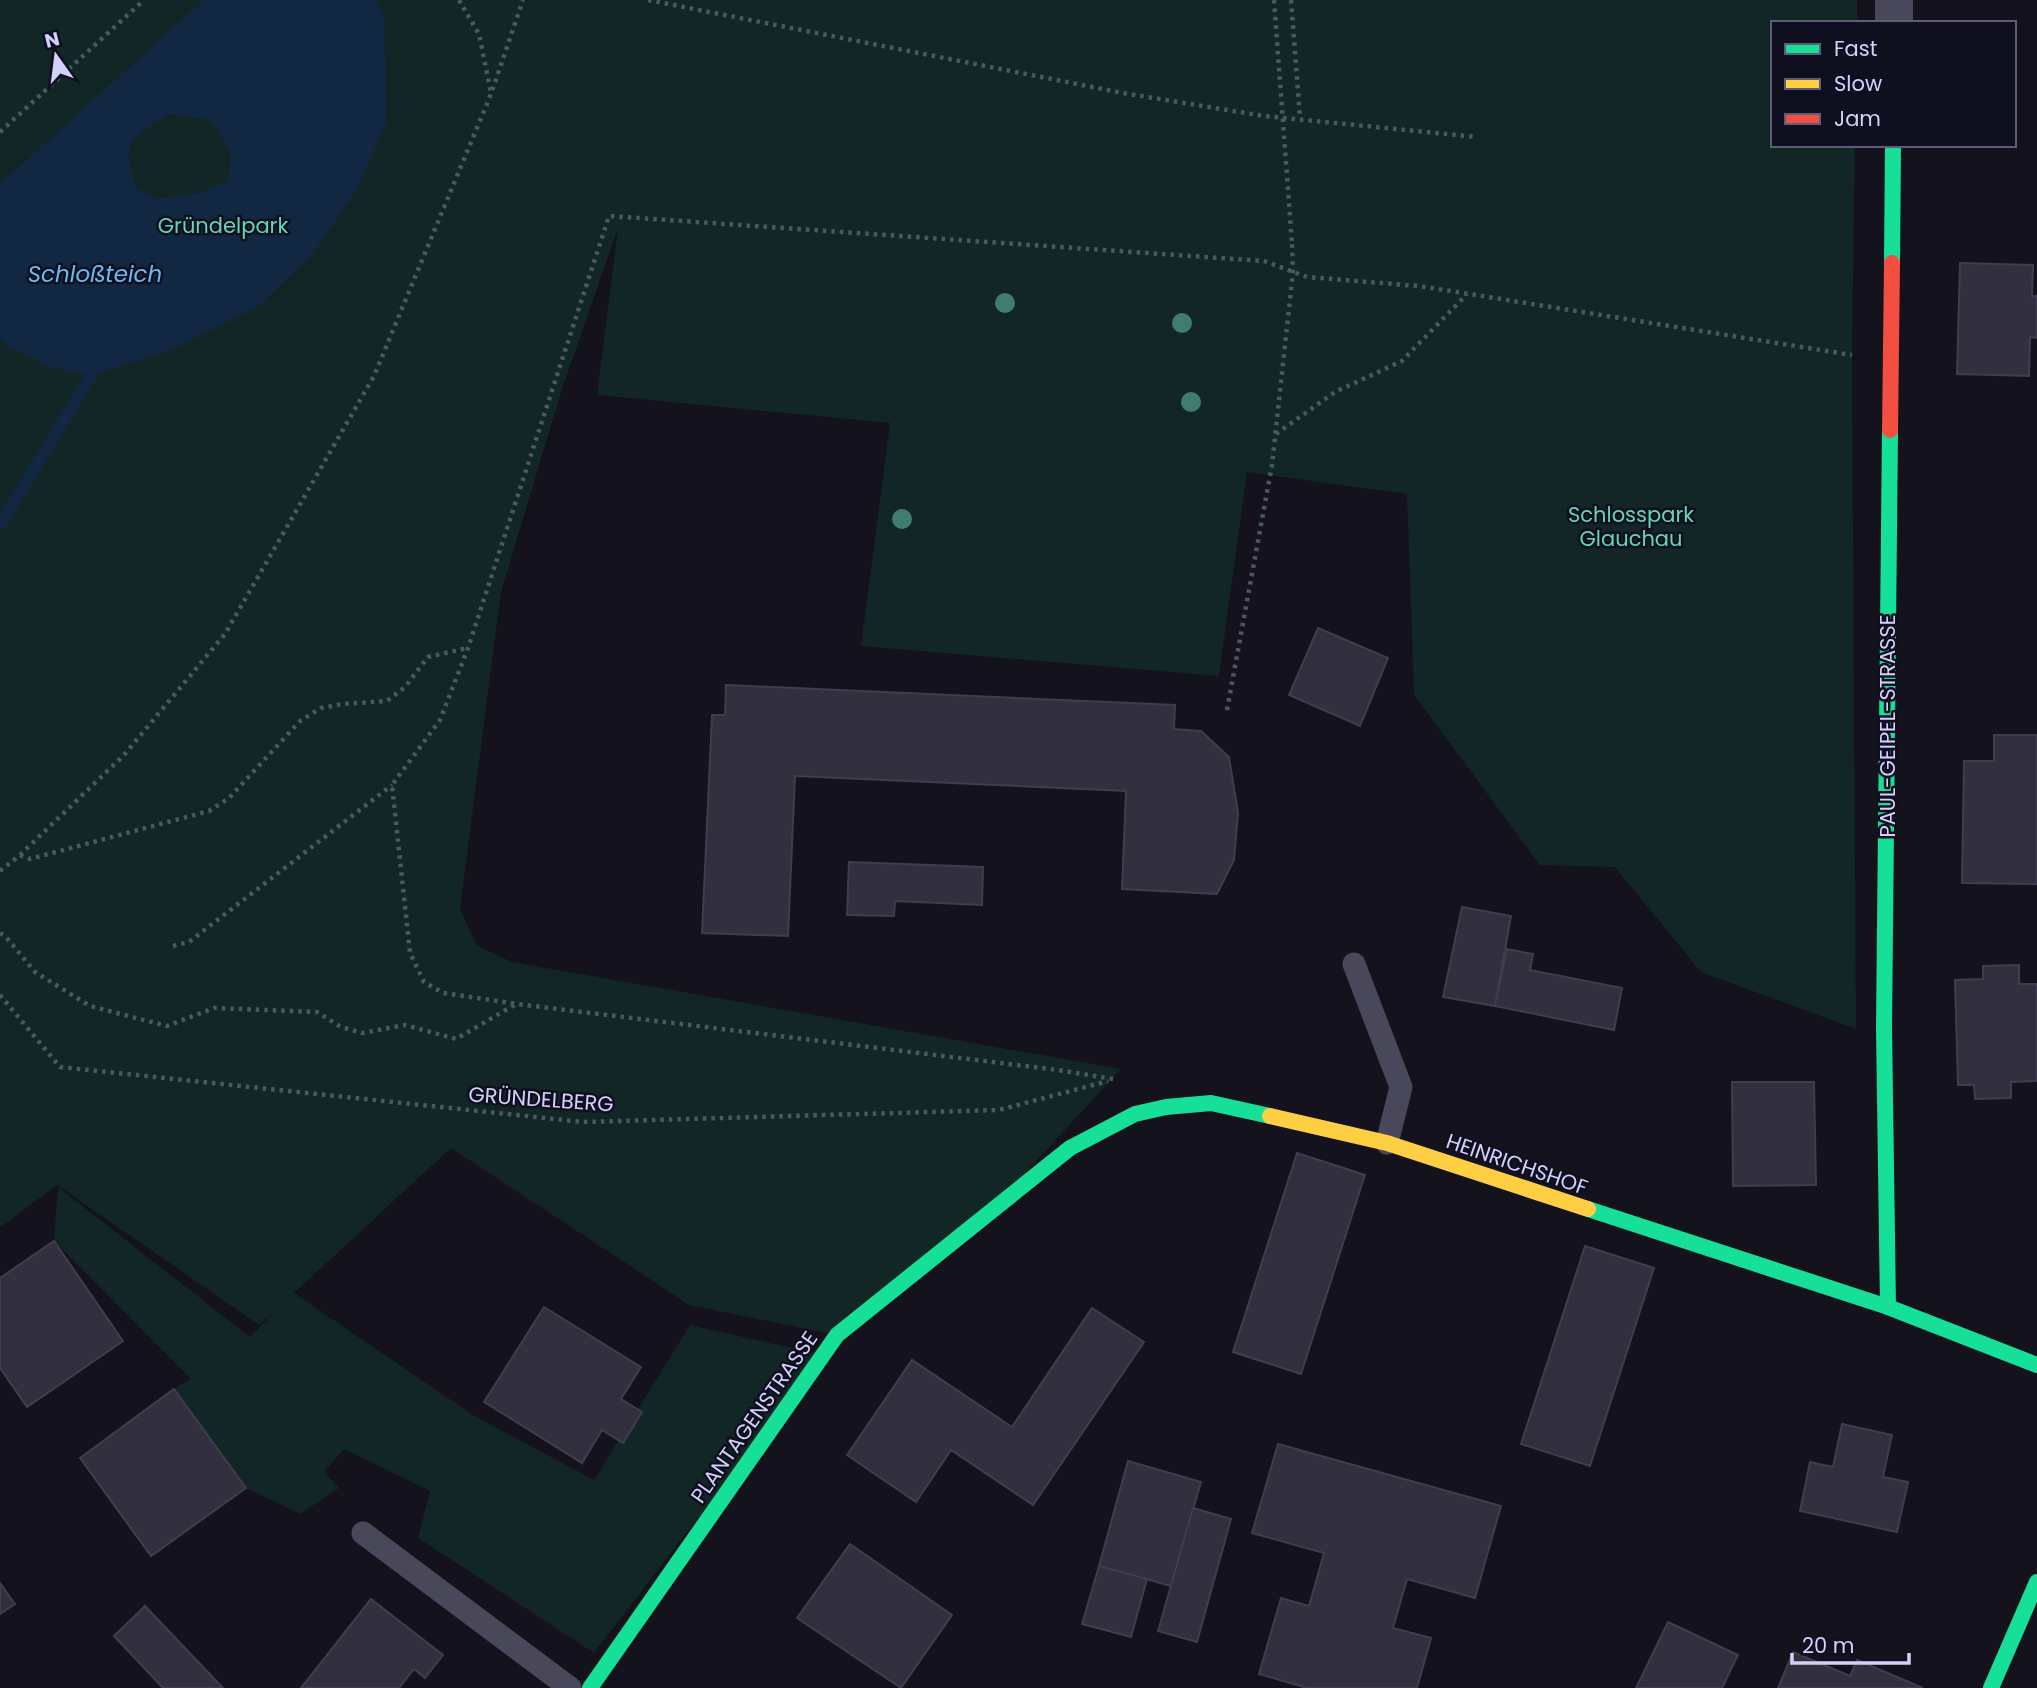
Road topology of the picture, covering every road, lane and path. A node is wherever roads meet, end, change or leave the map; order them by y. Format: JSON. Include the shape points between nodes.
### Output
{"nodes":[{"id":1,"x":144,"y":0,"type":"edge"},
{"id":2,"x":459,"y":0,"type":"edge"},
{"id":3,"x":523,"y":0,"type":"edge"},
{"id":4,"x":648,"y":0,"type":"edge"},
{"id":5,"x":1274,"y":0,"type":"edge"},
{"id":6,"x":1291,"y":0,"type":"edge"},
{"id":7,"x":1894,"y":0,"type":"edge"},
{"id":8,"x":1894,"y":21,"type":"edge"},
{"id":9,"x":491,"y":94,"type":"junction"},
{"id":10,"x":1300,"y":118,"type":"junction"},
{"id":11,"x":0,"y":132,"type":"edge"},
{"id":12,"x":1477,"y":137,"type":"dead end"},
{"id":13,"x":1893,"y":147,"type":"edge"},
{"id":14,"x":1293,"y":272,"type":"junction"},
{"id":15,"x":1467,"y":293,"type":"junction"},
{"id":16,"x":1890,"y":360,"type":"junction"},
{"id":17,"x":1275,"y":434,"type":"junction"},
{"id":18,"x":468,"y":648,"type":"junction"},
{"id":19,"x":1227,"y":710,"type":"dead end"},
{"id":20,"x":392,"y":785,"type":"junction"},
{"id":21,"x":20,"y":855,"type":"junction"},
{"id":22,"x":0,"y":871,"type":"edge"},
{"id":23,"x":0,"y":933,"type":"edge"},
{"id":24,"x":173,"y":946,"type":"dead end"},
{"id":25,"x":1354,"y":964,"type":"dead end"},
{"id":26,"x":0,"y":995,"type":"edge"},
{"id":27,"x":517,"y":1004,"type":"junction"},
{"id":28,"x":1387,"y":1143,"type":"junction"},
{"id":29,"x":994,"y":1207,"type":"joint"},
{"id":30,"x":1888,"y":1307,"type":"junction"},
{"id":31,"x":2037,"y":1365,"type":"edge"},
{"id":32,"x":363,"y":1533,"type":"dead end"},
{"id":33,"x":2037,"y":1582,"type":"edge"},
{"id":34,"x":570,"y":1688,"type":"edge"},
{"id":35,"x":590,"y":1688,"type":"edge"},
{"id":36,"x":1991,"y":1688,"type":"edge"}],
"edges":[{"from":1,"to":11,"type":"path"},
{"from":2,"to":9,"type":"path","via":[[479,33]]},
{"from":3,"to":9,"type":"path"},
{"from":4,"to":10,"type":"path","via":[[1123,93]]},
{"from":5,"to":14,"type":"path","bridge":true},
{"from":6,"to":10,"type":"path"},
{"from":7,"to":8,"type":"street"},
{"from":9,"to":21,"type":"path","via":[[374,376],[225,634],[124,755]]},
{"from":10,"to":12,"type":"path"},
{"from":13,"to":16,"type":"street","name":"PAUL-GEIPEL-STRASSE"},
{"from":14,"to":15,"type":"path"},
{"from":14,"to":17,"type":"path"},
{"from":14,"to":18,"type":"path","via":[[1264,261],[609,216]]},
{"from":15,"to":16,"type":"path"},
{"from":15,"to":17,"type":"path","via":[[1402,361],[1335,392]]},
{"from":16,"to":30,"type":"street","name":"PAUL-GEIPEL-STRASSE","via":[[1884,1027]]},
{"from":17,"to":19,"type":"path"},
{"from":18,"to":20,"type":"path","via":[[440,720]]},
{"from":18,"to":21,"type":"path","via":[[428,657],[405,687],[387,701],[321,708],[300,720],[229,798],[209,811],[30,859]]},
{"from":20,"to":24,"type":"path","via":[[189,942]]},
{"from":20,"to":27,"type":"path","via":[[410,953],[424,982],[443,993]]},
{"from":21,"to":22,"type":"path"},
{"from":23,"to":27,"type":"path","via":[[35,972],[90,1006],[167,1026],[214,1008],[317,1012],[362,1033],[405,1025],[456,1038]]},
{"from":25,"to":28,"type":"lane","via":[[1401,1087]]},
{"from":26,"to":27,"type":"path","name":"GRÜNDELBERG","via":[[60,1067],[583,1122],[999,1110],[1113,1079]]},
{"from":28,"to":29,"type":"street","name":"HEINRICHSHOF","via":[[1211,1103],[1166,1107],[1135,1114],[1070,1148]]},
{"from":28,"to":30,"type":"street","name":"HEINRICHSHOF"},
{"from":29,"to":35,"type":"street","name":"PLANTAGENSTRASSE","via":[[837,1335]]},
{"from":30,"to":31,"type":"street","name":"HEINRICHSHOF"},
{"from":32,"to":34,"type":"lane"},
{"from":33,"to":36,"type":"street"}]}
